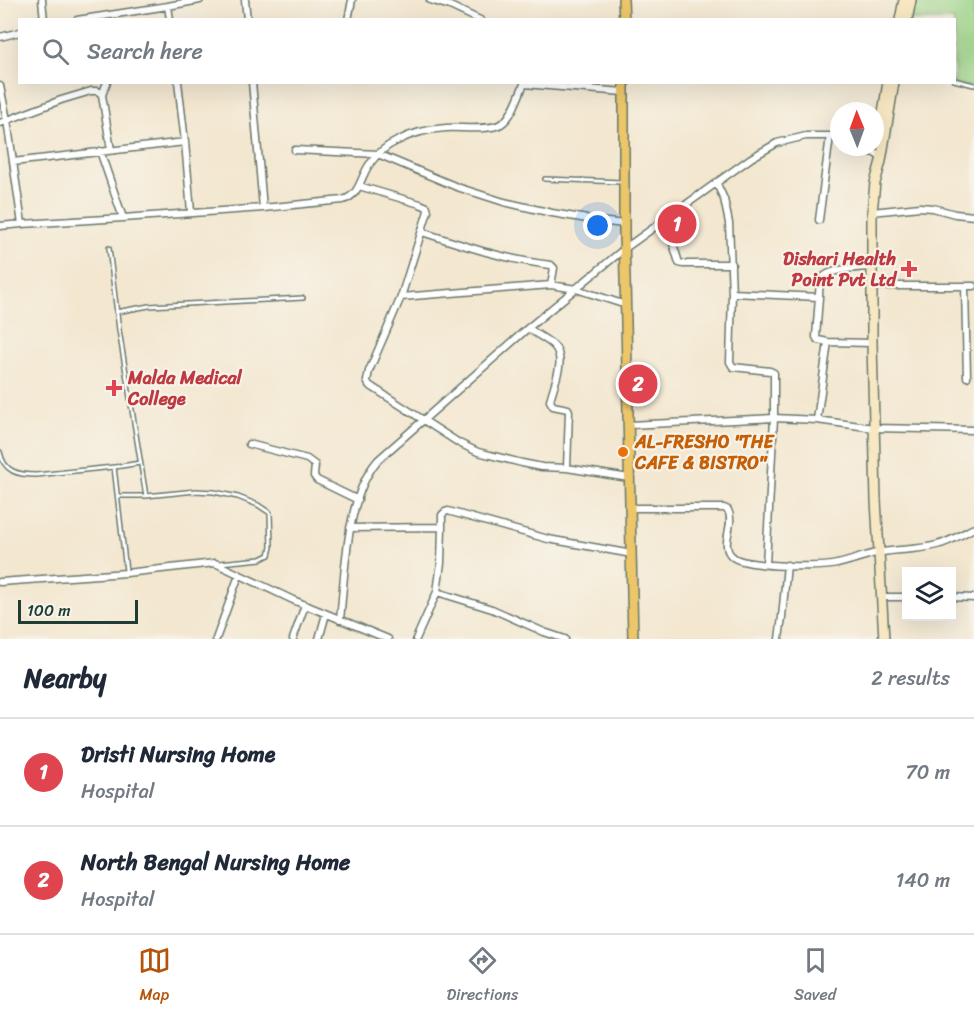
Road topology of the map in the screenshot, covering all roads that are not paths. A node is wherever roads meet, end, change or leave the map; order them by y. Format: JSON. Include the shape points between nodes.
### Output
{"nodes":[{"id":1,"x":42,"y":0,"type":"edge"},
{"id":2,"x":200,"y":0,"type":"edge"},
{"id":3,"x":245,"y":0,"type":"edge"},
{"id":4,"x":352,"y":0,"type":"edge"},
{"id":5,"x":430,"y":0,"type":"edge"},
{"id":6,"x":623,"y":0,"type":"edge"},
{"id":7,"x":904,"y":0,"type":"edge"},
{"id":8,"x":911,"y":0,"type":"edge"},
{"id":9,"x":451,"y":3,"type":"edge"},
{"id":10,"x":168,"y":6,"type":"junction"},
{"id":11,"x":44,"y":18,"type":"edge"},
{"id":12,"x":90,"y":18,"type":"edge"},
{"id":13,"x":170,"y":18,"type":"edge"},
{"id":14,"x":247,"y":18,"type":"edge"},
{"id":15,"x":348,"y":18,"type":"edge"},
{"id":16,"x":477,"y":18,"type":"edge"},
{"id":17,"x":624,"y":18,"type":"edge"},
{"id":18,"x":900,"y":18,"type":"edge"},
{"id":19,"x":907,"y":18,"type":"edge"},
{"id":20,"x":18,"y":32,"type":"edge"},
{"id":21,"x":0,"y":37,"type":"edge"},
{"id":22,"x":956,"y":80,"type":"edge"},
{"id":23,"x":106,"y":84,"type":"edge"},
{"id":24,"x":178,"y":84,"type":"edge"},
{"id":25,"x":252,"y":84,"type":"edge"},
{"id":26,"x":524,"y":84,"type":"edge"},
{"id":27,"x":544,"y":84,"type":"edge"},
{"id":28,"x":888,"y":84,"type":"edge"},
{"id":29,"x":894,"y":84,"type":"edge"},
{"id":30,"x":974,"y":85,"type":"edge"},
{"id":31,"x":0,"y":86,"type":"edge"},
{"id":32,"x":624,"y":88,"type":"edge"},
{"id":33,"x":102,"y":95,"type":"junction"},
{"id":34,"x":884,"y":102,"type":"edge"},
{"id":35,"x":7,"y":120,"type":"junction"},
{"id":36,"x":0,"y":123,"type":"edge"},
{"id":37,"x":830,"y":136,"type":"joint"},
{"id":38,"x":185,"y":142,"type":"junction"},
{"id":39,"x":111,"y":150,"type":"junction"},
{"id":40,"x":295,"y":150,"type":"dead end"},
{"id":41,"x":100,"y":151,"type":"junction"},
{"id":42,"x":378,"y":154,"type":"junction"},
{"id":43,"x":878,"y":156,"type":"edge"},
{"id":44,"x":13,"y":162,"type":"junction"},
{"id":45,"x":879,"y":166,"type":"junction"},
{"id":46,"x":545,"y":179,"type":"dead end"},
{"id":47,"x":624,"y":182,"type":"junction"},
{"id":48,"x":716,"y":182,"type":"junction"},
{"id":49,"x":359,"y":186,"type":"junction"},
{"id":50,"x":263,"y":208,"type":"junction"},
{"id":51,"x":190,"y":212,"type":"junction"},
{"id":52,"x":872,"y":212,"type":"junction"},
{"id":53,"x":974,"y":216,"type":"edge"},
{"id":54,"x":123,"y":218,"type":"junction"},
{"id":55,"x":819,"y":220,"type":"dead end"},
{"id":56,"x":661,"y":223,"type":"junction"},
{"id":57,"x":22,"y":224,"type":"junction"},
{"id":58,"x":624,"y":224,"type":"junction"},
{"id":59,"x":0,"y":226,"type":"edge"},
{"id":60,"x":422,"y":232,"type":"junction"},
{"id":61,"x":109,"y":248,"type":"dead end"},
{"id":62,"x":624,"y":249,"type":"junction"},
{"id":63,"x":732,"y":264,"type":"junction"},
{"id":64,"x":872,"y":267,"type":"junction"},
{"id":65,"x":551,"y":285,"type":"junction"},
{"id":66,"x":974,"y":285,"type":"edge"},
{"id":67,"x":872,"y":286,"type":"junction"},
{"id":68,"x":965,"y":286,"type":"junction"},
{"id":69,"x":576,"y":290,"type":"junction"},
{"id":70,"x":732,"y":293,"type":"junction"},
{"id":71,"x":303,"y":297,"type":"dead end"},
{"id":72,"x":400,"y":297,"type":"junction"},
{"id":73,"x":819,"y":297,"type":"junction"},
{"id":74,"x":626,"y":305,"type":"junction"},
{"id":75,"x":116,"y":312,"type":"junction"},
{"id":76,"x":528,"y":328,"type":"junction"},
{"id":77,"x":828,"y":342,"type":"junction"},
{"id":78,"x":872,"y":343,"type":"junction"},
{"id":79,"x":967,"y":377,"type":"dead end"},
{"id":80,"x":774,"y":418,"type":"junction"},
{"id":81,"x":424,"y":420,"type":"junction"},
{"id":82,"x":817,"y":420,"type":"junction"},
{"id":83,"x":628,"y":425,"type":"junction"},
{"id":84,"x":874,"y":428,"type":"junction"},
{"id":85,"x":974,"y":430,"type":"edge"},
{"id":86,"x":249,"y":444,"type":"dead end"},
{"id":87,"x":0,"y":452,"type":"edge"},
{"id":88,"x":140,"y":463,"type":"junction"},
{"id":89,"x":114,"y":467,"type":"junction"},
{"id":90,"x":567,"y":468,"type":"junction"},
{"id":91,"x":629,"y":478,"type":"junction"},
{"id":92,"x":118,"y":496,"type":"junction"},
{"id":93,"x":146,"y":496,"type":"junction"},
{"id":94,"x":358,"y":500,"type":"junction"},
{"id":95,"x":630,"y":507,"type":"junction"},
{"id":96,"x":442,"y":527,"type":"junction"},
{"id":97,"x":350,"y":528,"type":"junction"},
{"id":98,"x":974,"y":528,"type":"edge"},
{"id":99,"x":879,"y":552,"type":"junction"},
{"id":100,"x":632,"y":554,"type":"junction"},
{"id":101,"x":215,"y":563,"type":"junction"},
{"id":102,"x":766,"y":564,"type":"junction"},
{"id":103,"x":787,"y":565,"type":"junction"},
{"id":104,"x":126,"y":573,"type":"junction"},
{"id":105,"x":238,"y":575,"type":"junction"},
{"id":106,"x":0,"y":582,"type":"edge"},
{"id":107,"x":436,"y":592,"type":"junction"},
{"id":108,"x":881,"y":597,"type":"junction"},
{"id":109,"x":902,"y":597,"type":"edge"},
{"id":110,"x":956,"y":597,"type":"edge"},
{"id":111,"x":974,"y":598,"type":"edge"},
{"id":112,"x":305,"y":605,"type":"junction"},
{"id":113,"x":327,"y":614,"type":"junction"},
{"id":114,"x":340,"y":620,"type":"junction"},
{"id":115,"x":216,"y":639,"type":"edge"},
{"id":116,"x":293,"y":639,"type":"edge"},
{"id":117,"x":319,"y":639,"type":"edge"},
{"id":118,"x":388,"y":639,"type":"edge"},
{"id":119,"x":416,"y":639,"type":"edge"},
{"id":120,"x":565,"y":639,"type":"edge"},
{"id":121,"x":633,"y":639,"type":"edge"},
{"id":122,"x":779,"y":639,"type":"edge"},
{"id":123,"x":884,"y":639,"type":"edge"}],
"edges":[{"from":1,"to":11,"type":"street"},
{"from":2,"to":10,"type":"street"},
{"from":3,"to":14,"type":"street"},
{"from":4,"to":15,"type":"street"},
{"from":5,"to":9,"type":"street"},
{"from":6,"to":17,"type":"main road"},
{"from":7,"to":18,"type":"street"},
{"from":8,"to":19,"type":"street"},
{"from":9,"to":16,"type":"street"},
{"from":10,"to":12,"type":"street"},
{"from":10,"to":13,"type":"street"},
{"from":20,"to":21,"type":"street"},
{"from":22,"to":30,"type":"lane"},
{"from":23,"to":33,"type":"street"},
{"from":24,"to":38,"type":"street"},
{"from":25,"to":50,"type":"street"},
{"from":26,"to":42,"type":"street","via":[[501,124],[416,132]]},
{"from":27,"to":32,"type":"street"},
{"from":28,"to":34,"type":"street"},
{"from":29,"to":45,"type":"street"},
{"from":31,"to":35,"type":"street"},
{"from":32,"to":47,"type":"main road"},
{"from":33,"to":35,"type":"street","via":[[91,91]]},
{"from":33,"to":39,"type":"street"},
{"from":35,"to":36,"type":"street"},
{"from":35,"to":44,"type":"street"},
{"from":37,"to":48,"type":"street","via":[[806,136],[777,143]]},
{"from":37,"to":55,"type":"street"},
{"from":38,"to":39,"type":"street"},
{"from":38,"to":51,"type":"street"},
{"from":39,"to":41,"type":"street"},
{"from":40,"to":42,"type":"street"},
{"from":41,"to":44,"type":"street"},
{"from":41,"to":54,"type":"street"},
{"from":42,"to":49,"type":"street"},
{"from":42,"to":58,"type":"street","via":[[504,202]]},
{"from":43,"to":45,"type":"street"},
{"from":44,"to":57,"type":"street"},
{"from":45,"to":52,"type":"street"},
{"from":46,"to":47,"type":"lane"},
{"from":47,"to":58,"type":"main road"},
{"from":48,"to":56,"type":"street"},
{"from":48,"to":63,"type":"street","via":[[729,223]]},
{"from":49,"to":50,"type":"street","via":[[350,198],[343,200]]},
{"from":49,"to":60,"type":"street","via":[[427,207]]},
{"from":50,"to":51,"type":"street"},
{"from":51,"to":54,"type":"street"},
{"from":52,"to":53,"type":"street","via":[[920,207]]},
{"from":52,"to":64,"type":"street"},
{"from":54,"to":57,"type":"street"},
{"from":56,"to":62,"type":"street"},
{"from":56,"to":63,"type":"street","via":[[672,240],[678,263]]},
{"from":57,"to":59,"type":"street"},
{"from":58,"to":62,"type":"main road"},
{"from":60,"to":65,"type":"street","via":[[492,255],[551,265]]},
{"from":60,"to":72,"type":"street"},
{"from":61,"to":75,"type":"lane"},
{"from":62,"to":69,"type":"street"},
{"from":62,"to":74,"type":"main road"},
{"from":63,"to":70,"type":"street"},
{"from":64,"to":67,"type":"street"},
{"from":64,"to":73,"type":"street","via":[[825,275]]},
{"from":65,"to":69,"type":"street"},
{"from":65,"to":72,"type":"street"},
{"from":66,"to":68,"type":"street"},
{"from":67,"to":68,"type":"street"},
{"from":67,"to":78,"type":"street"},
{"from":68,"to":79,"type":"street"},
{"from":69,"to":74,"type":"street"},
{"from":69,"to":76,"type":"street"},
{"from":70,"to":73,"type":"street"},
{"from":70,"to":80,"type":"street","via":[[730,362],[733,367],[774,374]]},
{"from":71,"to":75,"type":"lane","via":[[149,306]]},
{"from":72,"to":81,"type":"street","via":[[367,381]]},
{"from":73,"to":77,"type":"street","via":[[816,337]]},
{"from":74,"to":83,"type":"main road"},
{"from":75,"to":88,"type":"lane"},
{"from":76,"to":81,"type":"street"},
{"from":76,"to":90,"type":"street","via":[[558,351],[560,366],[550,401],[553,406],[569,411]]},
{"from":77,"to":78,"type":"street"},
{"from":77,"to":82,"type":"street"},
{"from":78,"to":84,"type":"street"},
{"from":80,"to":82,"type":"street"},
{"from":80,"to":83,"type":"street"},
{"from":80,"to":102,"type":"street"},
{"from":81,"to":90,"type":"street","via":[[478,452],[542,467]]},
{"from":81,"to":94,"type":"street","via":[[371,467]]},
{"from":82,"to":84,"type":"street"},
{"from":83,"to":91,"type":"main road"},
{"from":84,"to":85,"type":"street"},
{"from":84,"to":99,"type":"street"},
{"from":86,"to":94,"type":"street","via":[[307,459],[315,465],[317,480]]},
{"from":87,"to":89,"type":"lane","via":[[11,470],[25,475]]},
{"from":88,"to":89,"type":"lane"},
{"from":88,"to":93,"type":"lane"},
{"from":89,"to":92,"type":"lane"},
{"from":90,"to":91,"type":"street"},
{"from":91,"to":95,"type":"main road"},
{"from":92,"to":93,"type":"lane"},
{"from":92,"to":104,"type":"lane"},
{"from":93,"to":101,"type":"lane","via":[[214,492],[238,497],[270,513],[268,555]]},
{"from":94,"to":97,"type":"street"},
{"from":95,"to":100,"type":"main road"},
{"from":95,"to":102,"type":"street","via":[[724,508],[731,518],[727,548],[731,556]]},
{"from":96,"to":97,"type":"street"},
{"from":96,"to":100,"type":"street","via":[[442,515],[448,512],[548,539]]},
{"from":96,"to":107,"type":"street"},
{"from":97,"to":114,"type":"street"},
{"from":98,"to":99,"type":"street","via":[[938,545]]},
{"from":99,"to":103,"type":"street","via":[[835,565]]},
{"from":99,"to":108,"type":"street"},
{"from":100,"to":121,"type":"main road"},
{"from":101,"to":104,"type":"street"},
{"from":101,"to":105,"type":"street"},
{"from":102,"to":103,"type":"street"},
{"from":103,"to":122,"type":"street"},
{"from":104,"to":106,"type":"street"},
{"from":105,"to":112,"type":"street"},
{"from":105,"to":115,"type":"street"},
{"from":107,"to":119,"type":"street"},
{"from":107,"to":120,"type":"street","via":[[492,609]]},
{"from":108,"to":109,"type":"street"},
{"from":108,"to":123,"type":"street"},
{"from":110,"to":111,"type":"street"},
{"from":112,"to":113,"type":"street"},
{"from":112,"to":116,"type":"street"},
{"from":113,"to":114,"type":"street"},
{"from":113,"to":117,"type":"street"},
{"from":114,"to":118,"type":"street"}]}
